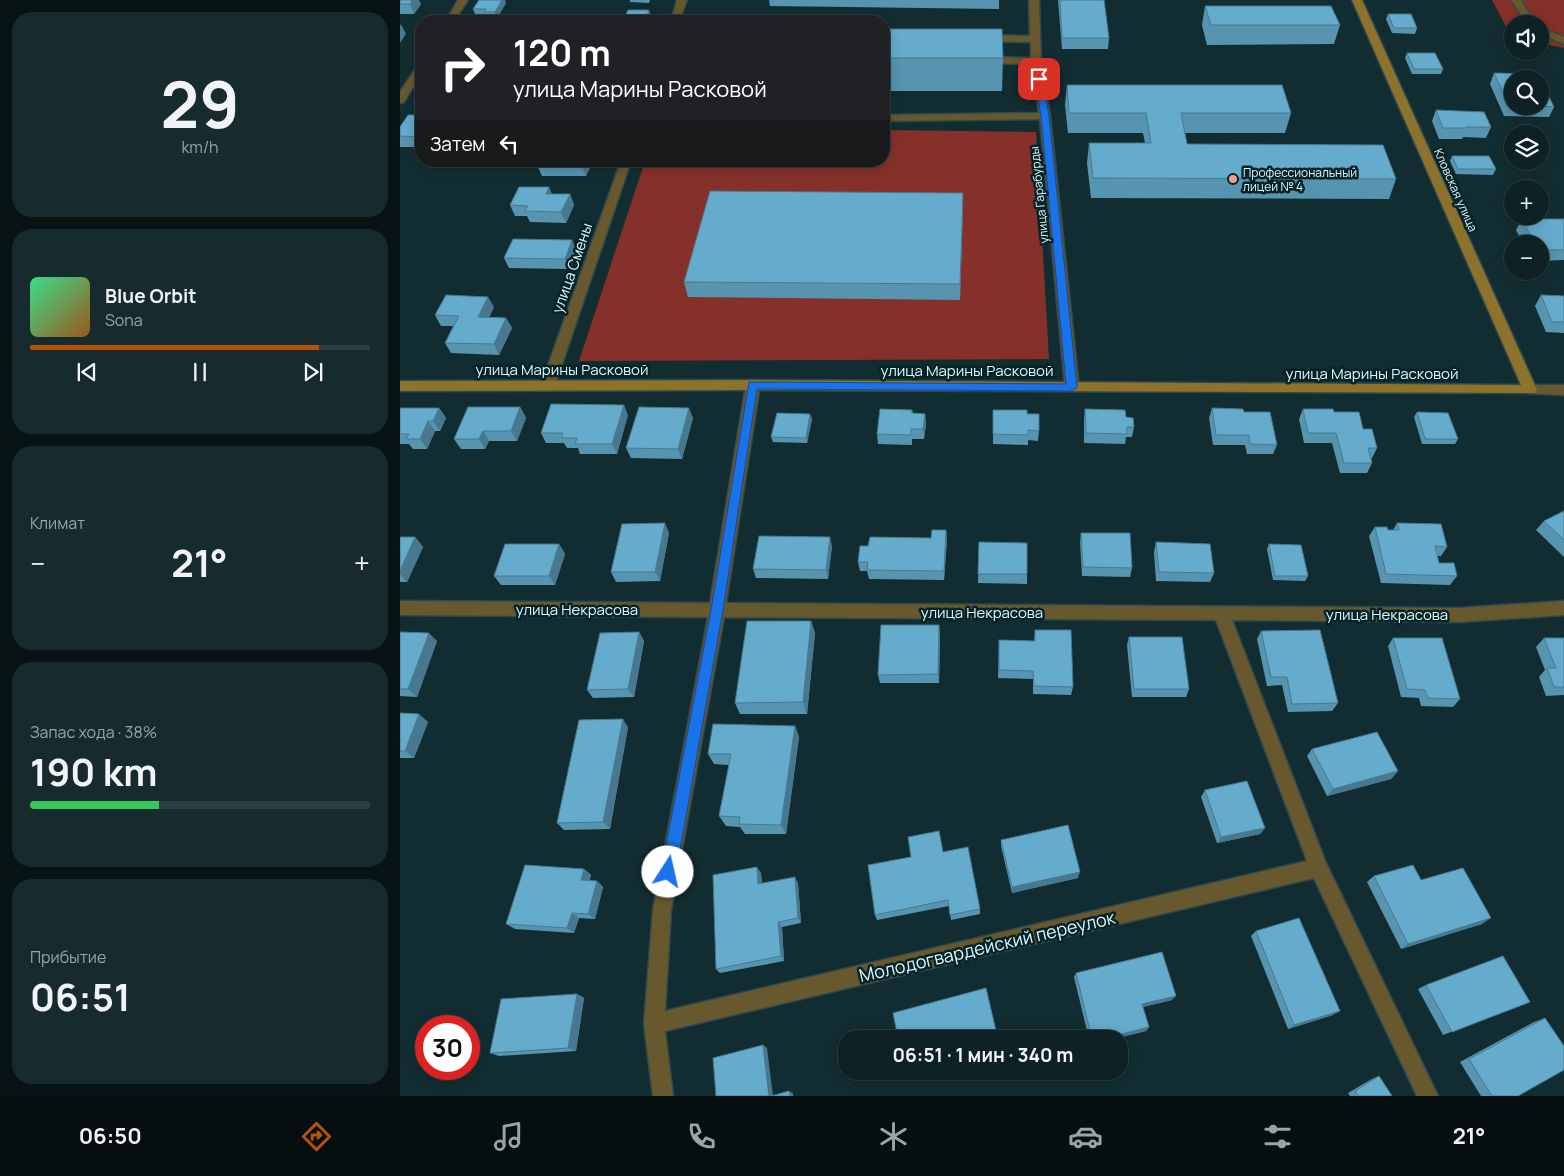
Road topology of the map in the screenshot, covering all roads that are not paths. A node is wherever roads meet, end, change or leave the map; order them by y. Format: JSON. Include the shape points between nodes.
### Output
{"nodes":[{"id":1,"x":463,"y":0,"type":"edge"},
{"id":2,"x":682,"y":0,"type":"edge"},
{"id":3,"x":1034,"y":0,"type":"edge"},
{"id":4,"x":1357,"y":0,"type":"edge"},
{"id":5,"x":1516,"y":0,"type":"edge"},
{"id":6,"x":454,"y":15,"type":"edge"},
{"id":7,"x":677,"y":15,"type":"edge"},
{"id":8,"x":1524,"y":15,"type":"edge"},
{"id":9,"x":1549,"y":34,"type":"edge"},
{"id":10,"x":969,"y":38,"type":"edge"},
{"id":11,"x":1035,"y":39,"type":"junction"},
{"id":12,"x":1564,"y":40,"type":"edge"},
{"id":13,"x":970,"y":60,"type":"edge"},
{"id":14,"x":1036,"y":61,"type":"junction"},
{"id":15,"x":415,"y":76,"type":"edge"},
{"id":16,"x":400,"y":100,"type":"edge"},
{"id":17,"x":1045,"y":116,"type":"junction"},
{"id":18,"x":890,"y":118,"type":"edge"},
{"id":19,"x":624,"y":167,"type":"edge"},
{"id":20,"x":753,"y":385,"type":"junction"},
{"id":21,"x":400,"y":386,"type":"edge"},
{"id":22,"x":548,"y":386,"type":"junction"},
{"id":23,"x":1072,"y":387,"type":"junction"},
{"id":24,"x":1530,"y":390,"type":"junction"},
{"id":25,"x":1564,"y":390,"type":"edge"},
{"id":26,"x":400,"y":608,"type":"edge"},
{"id":27,"x":1564,"y":608,"type":"edge"},
{"id":28,"x":717,"y":610,"type":"junction"},
{"id":29,"x":1221,"y":613,"type":"junction"},
{"id":30,"x":1319,"y":868,"type":"junction"},
{"id":31,"x":654,"y":1024,"type":"junction"},
{"id":32,"x":663,"y":1096,"type":"edge"},
{"id":33,"x":1428,"y":1096,"type":"edge"}],
"edges":[{"from":1,"to":6,"type":"street"},
{"from":2,"to":7,"type":"street"},
{"from":3,"to":11,"type":"street","name":"улица Гарабурды"},
{"from":4,"to":24,"type":"street","name":"Кловская улица"},
{"from":5,"to":8,"type":"street"},
{"from":9,"to":12,"type":"street"},
{"from":10,"to":11,"type":"street"},
{"from":11,"to":14,"type":"street","name":"улица Гарабурды"},
{"from":13,"to":14,"type":"street"},
{"from":14,"to":17,"type":"street","name":"улица Гарабурды"},
{"from":15,"to":16,"type":"street"},
{"from":17,"to":18,"type":"street"},
{"from":17,"to":23,"type":"street","name":"улица Гарабурды"},
{"from":19,"to":22,"type":"street","name":"улица Смены"},
{"from":20,"to":22,"type":"street","name":"улица Марины Расковой"},
{"from":20,"to":23,"type":"street","name":"улица Марины Расковой"},
{"from":20,"to":28,"type":"street"},
{"from":21,"to":22,"type":"street","name":"улица Марины Расковой"},
{"from":23,"to":24,"type":"street","name":"улица Марины Расковой"},
{"from":24,"to":25,"type":"street","name":"улица Марины Расковой"},
{"from":26,"to":28,"type":"street","name":"улица Некрасова"},
{"from":27,"to":29,"type":"street","name":"улица Некрасова","via":[[1459,615]]},
{"from":28,"to":29,"type":"street","name":"улица Некрасова"},
{"from":28,"to":31,"type":"street","via":[[662,910]]},
{"from":29,"to":30,"type":"street"},
{"from":30,"to":31,"type":"street","name":"Молодогвардейский переулок"},
{"from":30,"to":33,"type":"street"},
{"from":31,"to":32,"type":"street"}]}
